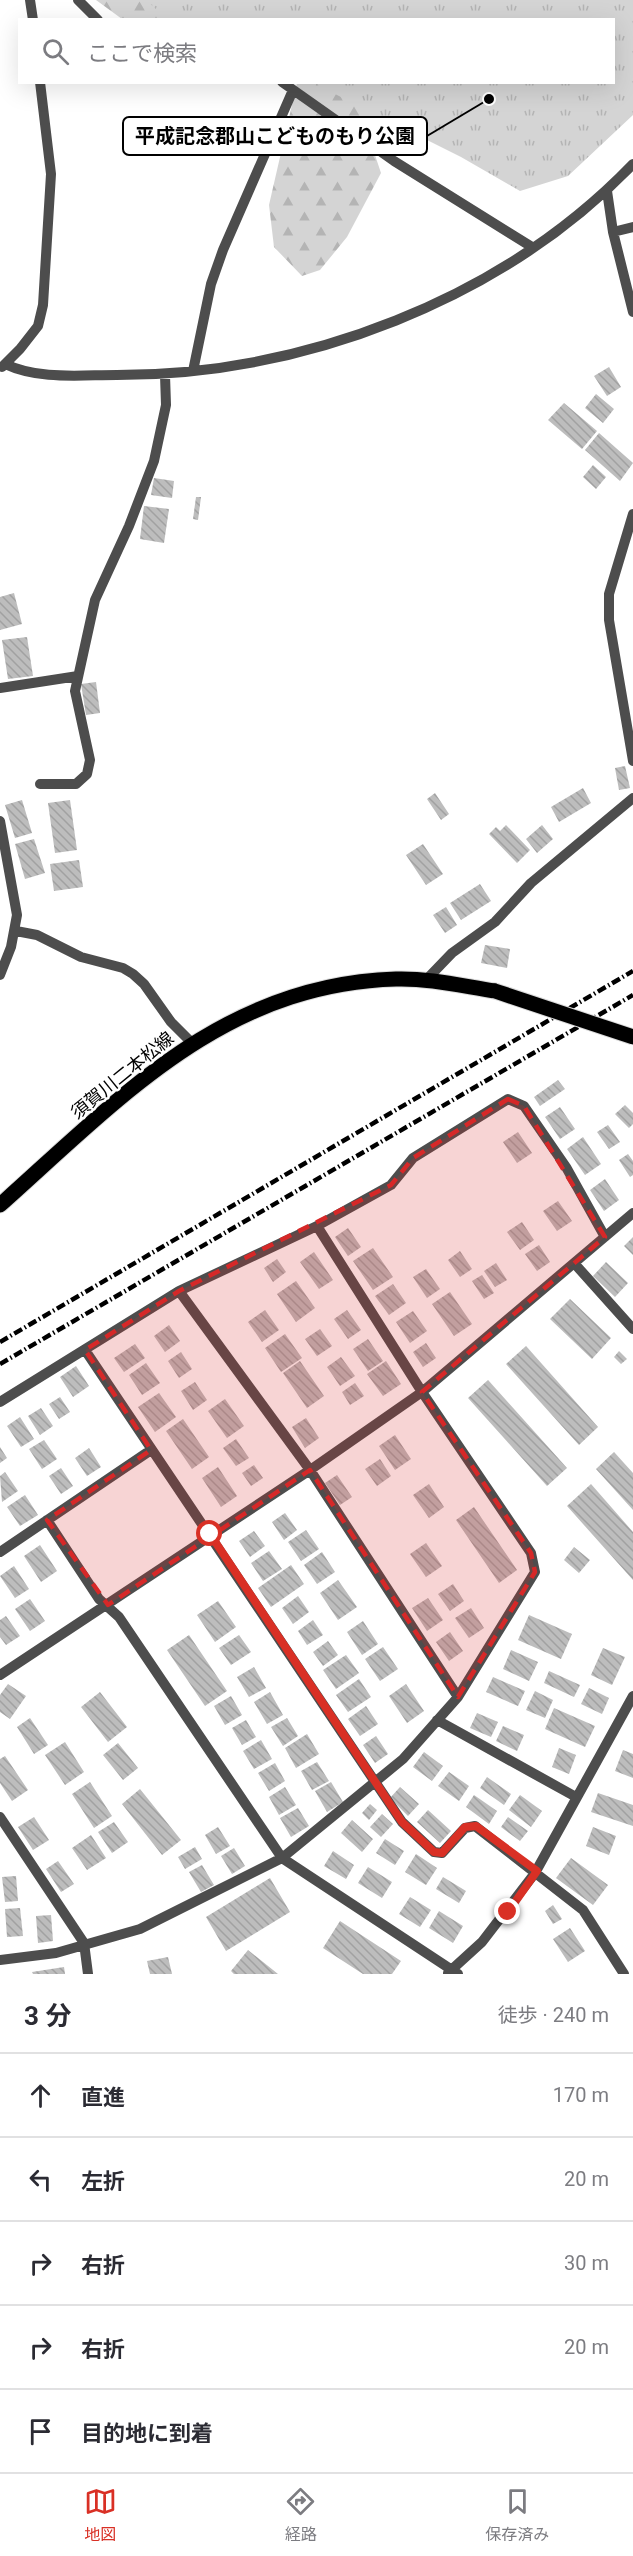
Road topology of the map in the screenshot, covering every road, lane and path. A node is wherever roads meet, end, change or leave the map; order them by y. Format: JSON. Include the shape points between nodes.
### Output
{"nodes":[{"id":1,"x":30,"y":0,"type":"edge"},
{"id":2,"x":78,"y":0,"type":"edge"},
{"id":3,"x":33,"y":18,"type":"edge"},
{"id":4,"x":96,"y":18,"type":"edge"},
{"id":5,"x":40,"y":84,"type":"edge"},
{"id":6,"x":285,"y":84,"type":"edge"},
{"id":7,"x":293,"y":90,"type":"junction"},
{"id":8,"x":633,"y":164,"type":"edge"},
{"id":9,"x":607,"y":191,"type":"junction"},
{"id":10,"x":633,"y":227,"type":"edge"},
{"id":11,"x":613,"y":232,"type":"junction"},
{"id":12,"x":532,"y":247,"type":"junction"},
{"id":13,"x":633,"y":312,"type":"edge"},
{"id":14,"x":3,"y":366,"type":"edge"},
{"id":15,"x":193,"y":371,"type":"junction"},
{"id":16,"x":165,"y":375,"type":"junction"},
{"id":17,"x":633,"y":514,"type":"edge"},
{"id":18,"x":78,"y":676,"type":"junction"},
{"id":19,"x":0,"y":688,"type":"edge"},
{"id":20,"x":633,"y":761,"type":"edge"},
{"id":21,"x":40,"y":784,"type":"dead end"},
{"id":22,"x":633,"y":798,"type":"edge"},
{"id":23,"x":0,"y":821,"type":"edge"},
{"id":24,"x":16,"y":931,"type":"junction"},
{"id":25,"x":0,"y":975,"type":"edge"},
{"id":26,"x":426,"y":980,"type":"junction"},
{"id":27,"x":633,"y":1037,"type":"edge"},
{"id":28,"x":193,"y":1044,"type":"junction"},
{"id":29,"x":0,"y":1205,"type":"edge"},
{"id":30,"x":633,"y":1213,"type":"edge"},
{"id":31,"x":317,"y":1226,"type":"junction"},
{"id":32,"x":605,"y":1237,"type":"junction"},
{"id":33,"x":574,"y":1263,"type":"junction"},
{"id":34,"x":179,"y":1291,"type":"junction"},
{"id":35,"x":633,"y":1329,"type":"edge"},
{"id":36,"x":85,"y":1350,"type":"junction"},
{"id":37,"x":422,"y":1392,"type":"junction"},
{"id":38,"x":0,"y":1402,"type":"edge"},
{"id":39,"x":152,"y":1450,"type":"junction"},
{"id":40,"x":310,"y":1470,"type":"junction"},
{"id":41,"x":47,"y":1520,"type":"junction"},
{"id":42,"x":210,"y":1534,"type":"junction"},
{"id":43,"x":0,"y":1552,"type":"edge"},
{"id":44,"x":108,"y":1605,"type":"junction"},
{"id":45,"x":0,"y":1675,"type":"edge"},
{"id":46,"x":458,"y":1696,"type":"junction"},
{"id":47,"x":633,"y":1696,"type":"edge"},
{"id":48,"x":437,"y":1720,"type":"junction"},
{"id":49,"x":374,"y":1782,"type":"junction"},
{"id":50,"x":576,"y":1797,"type":"junction"},
{"id":51,"x":0,"y":1818,"type":"edge"},
{"id":52,"x":282,"y":1858,"type":"junction"},
{"id":53,"x":537,"y":1871,"type":"junction"},
{"id":54,"x":84,"y":1943,"type":"junction"},
{"id":55,"x":0,"y":1960,"type":"edge"},
{"id":56,"x":453,"y":1973,"type":"edge"},
{"id":57,"x":88,"y":1974,"type":"edge"},
{"id":58,"x":624,"y":1974,"type":"edge"}],
"edges":[{"from":1,"to":3,"type":"street"},
{"from":2,"to":4,"type":"street"},
{"from":5,"to":14,"type":"street","via":[[51,174],[43,304],[38,326]]},
{"from":6,"to":7,"type":"street"},
{"from":7,"to":12,"type":"street","via":[[394,161]]},
{"from":7,"to":15,"type":"street","via":[[223,250]]},
{"from":8,"to":9,"type":"street"},
{"from":9,"to":11,"type":"street"},
{"from":9,"to":12,"type":"street"},
{"from":10,"to":11,"type":"street"},
{"from":11,"to":13,"type":"street"},
{"from":12,"to":15,"type":"street","via":[[436,304],[370,331],[288,355]]},
{"from":14,"to":16,"type":"street","via":[[30,374]]},
{"from":15,"to":16,"type":"street"},
{"from":16,"to":18,"type":"street","via":[[166,405],[153,461],[95,600]]},
{"from":17,"to":20,"type":"street","via":[[609,594],[609,620]]},
{"from":18,"to":19,"type":"street"},
{"from":18,"to":21,"type":"street","via":[[75,690],[90,760],[87,774],[76,784]]},
{"from":22,"to":26,"type":"street","via":[[531,883],[495,922],[452,953]]},
{"from":23,"to":24,"type":"street","via":[[17,915]]},
{"from":24,"to":25,"type":"street"},
{"from":24,"to":28,"type":"street","via":[[133,974]]},
{"from":26,"to":27,"type":"main road","name":"須賀川二本松線","bridge":true,"via":[[495,991]]},
{"from":26,"to":28,"type":"main road","name":"須賀川二本松線","via":[[394,979],[290,996],[238,1016]]},
{"from":28,"to":29,"type":"main road","name":"須賀川二本松線","via":[[127,1093]]},
{"from":30,"to":32,"type":"street"},
{"from":31,"to":32,"type":"street","via":[[391,1185],[413,1158],[508,1099],[524,1106],[566,1167]]},
{"from":31,"to":34,"type":"street"},
{"from":31,"to":37,"type":"street"},
{"from":32,"to":33,"type":"street"},
{"from":33,"to":35,"type":"street"},
{"from":33,"to":37,"type":"street"},
{"from":34,"to":36,"type":"street"},
{"from":34,"to":40,"type":"street"},
{"from":36,"to":38,"type":"street"},
{"from":36,"to":39,"type":"street"},
{"from":37,"to":40,"type":"street"},
{"from":37,"to":46,"type":"street","via":[[531,1553],[536,1572]]},
{"from":39,"to":41,"type":"street"},
{"from":39,"to":42,"type":"street"},
{"from":40,"to":42,"type":"street"},
{"from":40,"to":46,"type":"street"},
{"from":41,"to":43,"type":"street"},
{"from":41,"to":44,"type":"street","via":[[99,1599]]},
{"from":42,"to":44,"type":"street"},
{"from":42,"to":49,"type":"street"},
{"from":44,"to":45,"type":"street"},
{"from":44,"to":52,"type":"street"},
{"from":46,"to":48,"type":"street"},
{"from":47,"to":50,"type":"street"},
{"from":48,"to":49,"type":"street","via":[[403,1759]]},
{"from":48,"to":50,"type":"street"},
{"from":49,"to":52,"type":"street"},
{"from":49,"to":53,"type":"street","via":[[397,1817],[434,1852],[446,1851],[465,1827],[476,1826]]},
{"from":50,"to":53,"type":"street"},
{"from":51,"to":54,"type":"street"},
{"from":52,"to":54,"type":"street","via":[[140,1929]]},
{"from":52,"to":56,"type":"street"},
{"from":53,"to":56,"type":"street"},
{"from":53,"to":58,"type":"street","via":[[589,1918]]},
{"from":54,"to":55,"type":"street","via":[[56,1953]]},
{"from":54,"to":57,"type":"street"}]}
